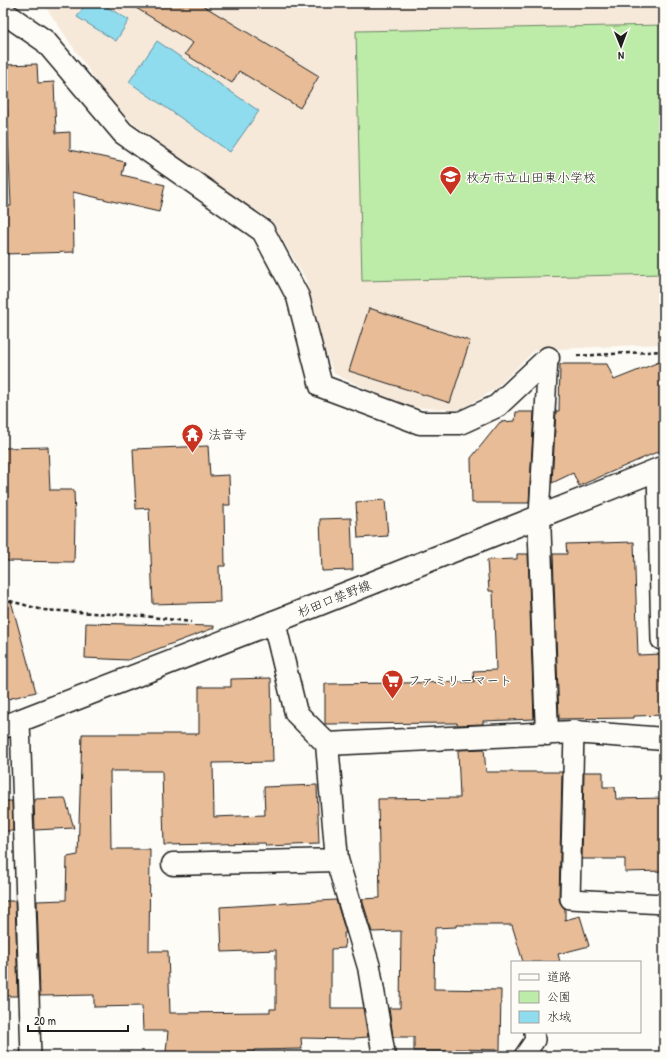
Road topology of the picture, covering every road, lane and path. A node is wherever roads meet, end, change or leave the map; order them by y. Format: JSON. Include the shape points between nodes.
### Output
{"nodes":[{"id":1,"x":3,"y":12,"type":"edge"},
{"id":2,"x":664,"y":351,"type":"edge"},
{"id":3,"x":548,"y":358,"type":"junction"},
{"id":4,"x":661,"y":468,"type":"edge"},
{"id":5,"x":539,"y":516,"type":"junction"},
{"id":6,"x":3,"y":599,"type":"edge"},
{"id":7,"x":274,"y":622,"type":"junction"},
{"id":8,"x":196,"y":623,"type":"dead end"},
{"id":9,"x":661,"y":640,"type":"dead end"},
{"id":10,"x":12,"y":723,"type":"edge"},
{"id":11,"x":574,"y":732,"type":"junction"},
{"id":12,"x":547,"y":734,"type":"junction"},
{"id":13,"x":664,"y":739,"type":"edge"},
{"id":14,"x":327,"y":744,"type":"junction"},
{"id":15,"x":337,"y":860,"type":"junction"},
{"id":16,"x":173,"y":864,"type":"dead end"},
{"id":17,"x":664,"y":904,"type":"edge"},
{"id":18,"x":534,"y":1033,"type":"edge"},
{"id":19,"x":31,"y":1056,"type":"edge"},
{"id":20,"x":384,"y":1056,"type":"edge"},
{"id":21,"x":524,"y":1056,"type":"edge"}],
"edges":[{"from":1,"to":3,"type":"street","via":[[45,41],[123,134],[263,231],[298,297],[322,386],[420,423],[460,423],[497,406]]},
{"from":2,"to":3,"type":"path"},
{"from":3,"to":5,"type":"lane"},
{"from":4,"to":5,"type":"street","name":"杉田口禁野線"},
{"from":4,"to":9,"type":"lane"},
{"from":5,"to":7,"type":"street","name":"杉田口禁野線"},
{"from":5,"to":12,"type":"street"},
{"from":6,"to":8,"type":"path","via":[[42,610],[144,616]]},
{"from":7,"to":10,"type":"street","name":"杉田口禁野線"},
{"from":7,"to":14,"type":"street","via":[[296,714]]},
{"from":10,"to":19,"type":"lane"},
{"from":11,"to":12,"type":"street"},
{"from":11,"to":13,"type":"street"},
{"from":11,"to":17,"type":"lane","via":[[570,899]]},
{"from":12,"to":14,"type":"street"},
{"from":14,"to":15,"type":"street"},
{"from":15,"to":16,"type":"street"},
{"from":15,"to":20,"type":"street","via":[[369,966]]},
{"from":18,"to":21,"type":"lane","via":[[535,1040]]}]}
